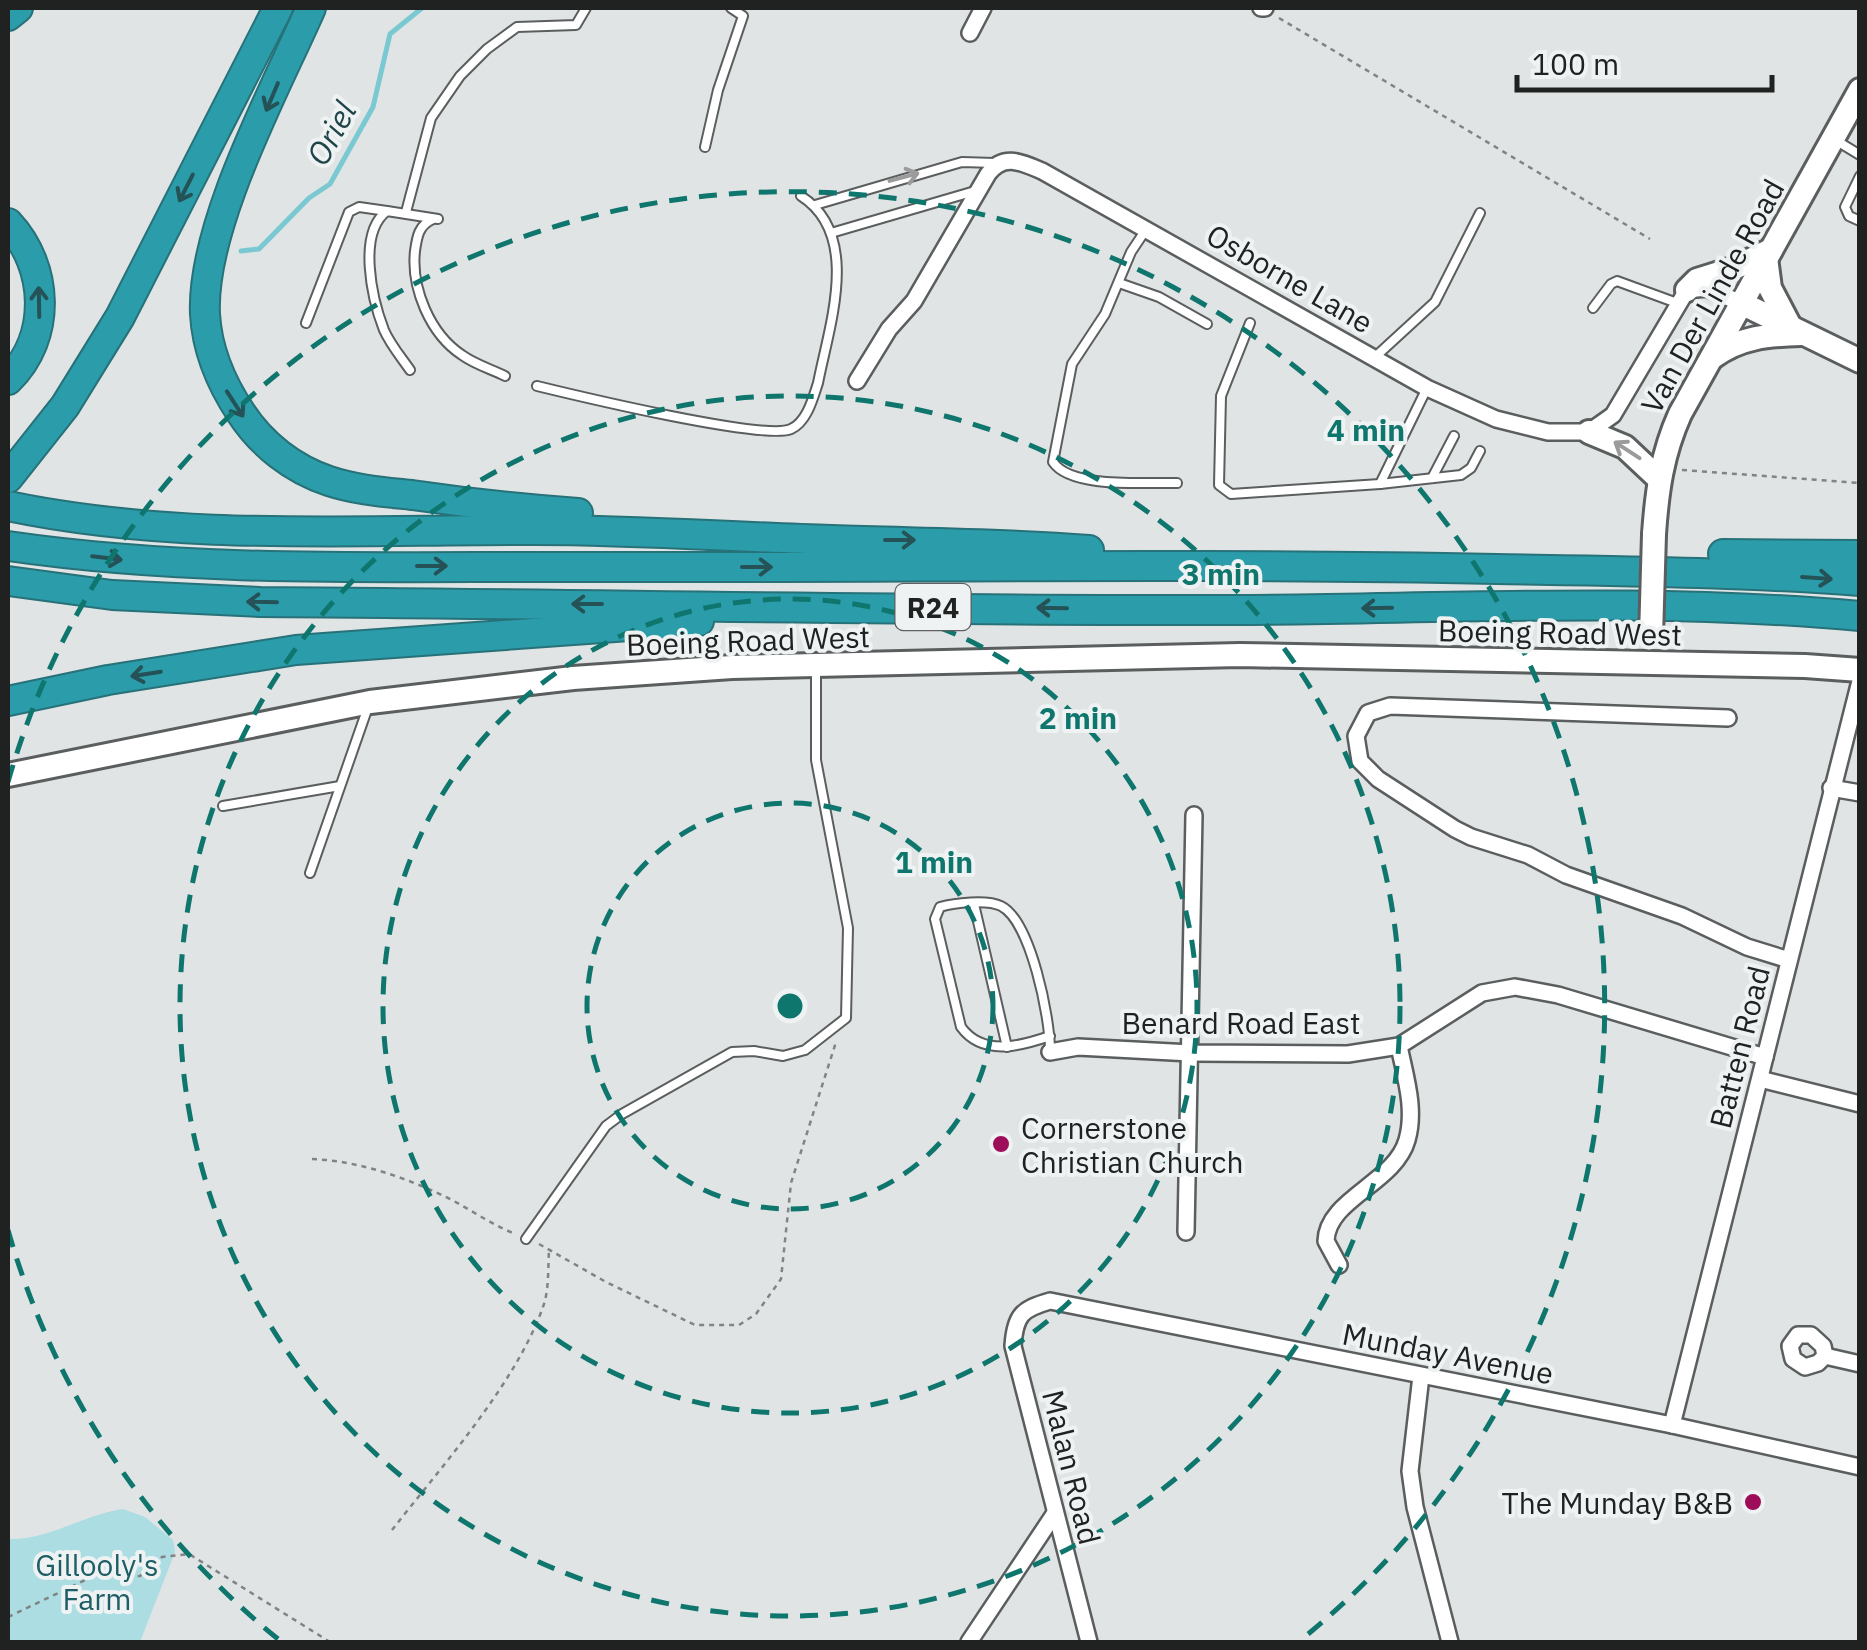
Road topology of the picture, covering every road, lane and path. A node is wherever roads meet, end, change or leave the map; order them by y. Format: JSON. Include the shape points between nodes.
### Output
{"nodes":[{"id":1,"x":18,"y":8,"type":"edge"},
{"id":2,"x":278,"y":8,"type":"edge"},
{"id":3,"x":311,"y":8,"type":"edge"},
{"id":4,"x":586,"y":8,"type":"edge"},
{"id":5,"x":731,"y":8,"type":"edge"},
{"id":6,"x":984,"y":8,"type":"edge"},
{"id":7,"x":1264,"y":8,"type":"edge"},
{"id":8,"x":8,"y":16,"type":"edge"},
{"id":9,"x":970,"y":33,"type":"dead end"},
{"id":10,"x":1860,"y":90,"type":"edge"},
{"id":11,"x":1833,"y":138,"type":"junction"},
{"id":12,"x":705,"y":147,"type":"dead end"},
{"id":13,"x":1860,"y":155,"type":"edge"},
{"id":14,"x":996,"y":163,"type":"junction"},
{"id":15,"x":1860,"y":176,"type":"edge"},
{"id":16,"x":979,"y":190,"type":"junction"},
{"id":17,"x":801,"y":196,"type":"dead end"},
{"id":18,"x":815,"y":205,"type":"junction"},
{"id":19,"x":387,"y":211,"type":"junction"},
{"id":20,"x":406,"y":212,"type":"junction"},
{"id":21,"x":1480,"y":213,"type":"dead end"},
{"id":22,"x":1860,"y":222,"type":"edge"},
{"id":23,"x":8,"y":223,"type":"edge"},
{"id":24,"x":1147,"y":228,"type":"junction"},
{"id":25,"x":831,"y":233,"type":"junction"},
{"id":26,"x":1650,"y":239,"type":"dead end"},
{"id":27,"x":1768,"y":254,"type":"junction"},
{"id":28,"x":1119,"y":283,"type":"junction"},
{"id":29,"x":1682,"y":297,"type":"junction"},
{"id":30,"x":1741,"y":303,"type":"junction"},
{"id":31,"x":1593,"y":308,"type":"dead end"},
{"id":32,"x":306,"y":323,"type":"dead end"},
{"id":33,"x":1250,"y":323,"type":"dead end"},
{"id":34,"x":1207,"y":324,"type":"dead end"},
{"id":35,"x":1798,"y":331,"type":"junction"},
{"id":36,"x":1374,"y":358,"type":"junction"},
{"id":37,"x":1860,"y":361,"type":"edge"},
{"id":38,"x":1707,"y":362,"type":"junction"},
{"id":39,"x":410,"y":370,"type":"dead end"},
{"id":40,"x":505,"y":376,"type":"dead end"},
{"id":41,"x":8,"y":380,"type":"edge"},
{"id":42,"x":857,"y":381,"type":"dead end"},
{"id":43,"x":537,"y":386,"type":"dead end"},
{"id":44,"x":1427,"y":388,"type":"junction"},
{"id":45,"x":1589,"y":432,"type":"junction"},
{"id":46,"x":1454,"y":436,"type":"dead end"},
{"id":47,"x":1480,"y":450,"type":"dead end"},
{"id":48,"x":1660,"y":473,"type":"junction"},
{"id":49,"x":8,"y":478,"type":"edge"},
{"id":50,"x":1432,"y":478,"type":"junction"},
{"id":51,"x":1177,"y":483,"type":"dead end"},
{"id":52,"x":1860,"y":483,"type":"edge"},
{"id":53,"x":1380,"y":484,"type":"junction"},
{"id":54,"x":21,"y":509,"type":"edge"},
{"id":55,"x":835,"y":540,"type":"junction"},
{"id":56,"x":9,"y":546,"type":"edge"},
{"id":57,"x":1860,"y":555,"type":"edge"},
{"id":58,"x":1229,"y":564,"type":"junction"},
{"id":59,"x":1397,"y":567,"type":"junction"},
{"id":60,"x":8,"y":581,"type":"edge"},
{"id":61,"x":1860,"y":581,"type":"edge"},
{"id":62,"x":1623,"y":605,"type":"junction"},
{"id":63,"x":904,"y":607,"type":"junction"},
{"id":64,"x":1860,"y":616,"type":"edge"},
{"id":65,"x":1860,"y":635,"type":"edge"},
{"id":66,"x":1650,"y":664,"type":"junction"},
{"id":67,"x":816,"y":666,"type":"junction"},
{"id":68,"x":1860,"y":670,"type":"edge"},
{"id":69,"x":1860,"y":682,"type":"edge"},
{"id":70,"x":8,"y":700,"type":"edge"},
{"id":71,"x":370,"y":702,"type":"junction"},
{"id":72,"x":1728,"y":718,"type":"dead end"},
{"id":73,"x":8,"y":775,"type":"edge"},
{"id":74,"x":340,"y":786,"type":"junction"},
{"id":75,"x":1831,"y":788,"type":"junction"},
{"id":76,"x":1860,"y":792,"type":"edge"},
{"id":77,"x":224,"y":806,"type":"dead end"},
{"id":78,"x":1194,"y":815,"type":"dead end"},
{"id":79,"x":310,"y":873,"type":"dead end"},
{"id":80,"x":974,"y":904,"type":"junction"},
{"id":81,"x":1789,"y":960,"type":"junction"},
{"id":82,"x":846,"y":1018,"type":"junction"},
{"id":83,"x":1050,"y":1044,"type":"junction"},
{"id":84,"x":1399,"y":1046,"type":"junction"},
{"id":85,"x":1007,"y":1048,"type":"junction"},
{"id":86,"x":1190,"y":1053,"type":"junction"},
{"id":87,"x":1765,"y":1057,"type":"junction"},
{"id":88,"x":1760,"y":1079,"type":"junction"},
{"id":89,"x":1860,"y":1104,"type":"edge"},
{"id":90,"x":312,"y":1159,"type":"dead end"},
{"id":91,"x":1186,"y":1232,"type":"dead end"},
{"id":92,"x":526,"y":1239,"type":"junction"},
{"id":93,"x":549,"y":1249,"type":"junction"},
{"id":94,"x":1339,"y":1265,"type":"dead end"},
{"id":95,"x":1026,"y":1308,"type":"joint"},
{"id":96,"x":1825,"y":1356,"type":"dead end"},
{"id":97,"x":1860,"y":1364,"type":"edge"},
{"id":98,"x":1421,"y":1376,"type":"junction"},
{"id":99,"x":1672,"y":1426,"type":"junction"},
{"id":100,"x":1860,"y":1467,"type":"edge"},
{"id":101,"x":1055,"y":1513,"type":"junction"},
{"id":102,"x":392,"y":1530,"type":"dead end"},
{"id":103,"x":8,"y":1617,"type":"edge"},
{"id":104,"x":330,"y":1642,"type":"edge"},
{"id":105,"x":969,"y":1642,"type":"edge"},
{"id":106,"x":1089,"y":1642,"type":"edge"},
{"id":107,"x":1450,"y":1642,"type":"edge"}],
"edges":[{"from":1,"to":8,"type":"highway"},
{"from":2,"to":49,"type":"highway","one_way":true,"via":[[120,317],[65,406]]},
{"from":3,"to":55,"type":"highway","one_way":true,"via":[[232,189],[206,278],[205,316],[216,368],[251,428],[305,472],[354,488]]},
{"from":4,"to":20,"type":"lane","via":[[576,25],[517,27],[460,76],[431,118]]},
{"from":5,"to":12,"type":"lane","via":[[743,16]]},
{"from":6,"to":9,"type":"street"},
{"from":7,"to":26,"type":"path"},
{"from":10,"to":11,"type":"main road","name":"Van Der Linde Road"},
{"from":11,"to":13,"type":"lane"},
{"from":11,"to":27,"type":"main road","name":"Van Der Linde Road"},
{"from":14,"to":16,"type":"street"},
{"from":18,"to":14,"type":"lane","one_way":true,"via":[[962,162]]},
{"from":14,"to":24,"type":"street","name":"Osborne Lane","via":[[1022,162]]},
{"from":15,"to":22,"type":"lane","via":[[1846,207]]},
{"from":16,"to":25,"type":"lane"},
{"from":16,"to":42,"type":"street"},
{"from":17,"to":18,"type":"lane"},
{"from":18,"to":25,"type":"lane"},
{"from":19,"to":20,"type":"lane"},
{"from":19,"to":32,"type":"lane","via":[[349,212]]},
{"from":19,"to":39,"type":"lane","via":[[372,235],[374,296],[385,332]]},
{"from":20,"to":40,"type":"lane","via":[[438,219],[418,233],[414,270],[430,318],[462,355]]},
{"from":21,"to":36,"type":"lane","via":[[1434,302]]},
{"from":41,"to":23,"type":"highway","one_way":true,"via":[[37,334],[41,303],[33,264]]},
{"from":24,"to":28,"type":"lane"},
{"from":24,"to":36,"type":"street","name":"Osborne Lane"},
{"from":25,"to":43,"type":"lane","via":[[837,271],[818,383],[804,415],[788,431]]},
{"from":27,"to":29,"type":"main road","via":[[1697,280]]},
{"from":27,"to":30,"type":"main road","name":"Van Der Linde Road"},
{"from":27,"to":35,"type":"main road","via":[[1770,288]]},
{"from":28,"to":34,"type":"lane"},
{"from":28,"to":51,"type":"lane","via":[[1072,364],[1054,462],[1078,479]]},
{"from":29,"to":30,"type":"street","via":[[1706,288]]},
{"from":29,"to":31,"type":"lane","via":[[1617,281]]},
{"from":29,"to":45,"type":"street","via":[[1624,401]]},
{"from":30,"to":35,"type":"main road"},
{"from":30,"to":38,"type":"main road","name":"Van Der Linde Road"},
{"from":33,"to":53,"type":"lane","via":[[1221,396],[1224,491]]},
{"from":35,"to":37,"type":"main road"},
{"from":35,"to":38,"type":"main road","via":[[1761,335]]},
{"from":36,"to":44,"type":"street","name":"Osborne Lane"},
{"from":38,"to":48,"type":"main road","name":"Van Der Linde Road"},
{"from":44,"to":45,"type":"street","name":"Osborne Lane","via":[[1496,419],[1548,432]]},
{"from":44,"to":53,"type":"lane"},
{"from":48,"to":45,"type":"main road","one_way":true,"via":[[1625,447]]},
{"from":46,"to":50,"type":"lane"},
{"from":47,"to":50,"type":"lane","via":[[1467,472]]},
{"from":48,"to":52,"type":"path"},
{"from":48,"to":66,"type":"main road","name":"Van Der Linde Road","bridge":true},
{"from":50,"to":53,"type":"lane"},
{"from":54,"to":55,"type":"highway","via":[[226,530],[598,530]]},
{"from":55,"to":58,"type":"highway","one_way":true,"via":[[1050,546]]},
{"from":56,"to":58,"type":"highway","number":"R24","one_way":true,"via":[[126,561],[270,566]]},
{"from":57,"to":59,"type":"highway","via":[[1617,555]]},
{"from":58,"to":59,"type":"highway","number":"R24"},
{"from":59,"to":61,"type":"highway","number":"R24","one_way":true},
{"from":63,"to":60,"type":"highway","number":"R24","one_way":true,"via":[[260,602],[112,596]]},
{"from":62,"to":63,"type":"highway","number":"R24","one_way":true},
{"from":62,"to":64,"type":"highway","number":"R24"},
{"from":62,"to":65,"type":"highway"},
{"from":63,"to":70,"type":"highway","one_way":true,"via":[[296,650]]},
{"from":66,"to":67,"type":"main road","name":"Boeing Road West","via":[[1240,655]]},
{"from":66,"to":68,"type":"main road","name":"Boeing Road West"},
{"from":67,"to":71,"type":"main road","name":"Boeing Road West","via":[[573,678]]},
{"from":67,"to":82,"type":"lane","via":[[816,760],[848,928]]},
{"from":69,"to":75,"type":"street","name":"Batten Road"},
{"from":71,"to":73,"type":"main road","name":"Boeing Road West"},
{"from":71,"to":74,"type":"lane"},
{"from":72,"to":81,"type":"street","via":[[1390,706],[1368,713],[1356,749],[1378,779],[1471,837]]},
{"from":74,"to":77,"type":"lane"},
{"from":74,"to":79,"type":"lane"},
{"from":75,"to":76,"type":"street"},
{"from":75,"to":81,"type":"street","name":"Batten Road"},
{"from":78,"to":86,"type":"street"},
{"from":80,"to":83,"type":"lane","via":[[1002,906],[1022,927]]},
{"from":80,"to":85,"type":"lane"},
{"from":80,"to":85,"type":"lane","via":[[944,905],[934,919],[962,1027],[975,1040]]},
{"from":81,"to":87,"type":"street","name":"Batten Road"},
{"from":82,"to":92,"type":"lane","via":[[805,1050],[783,1056],[732,1052],[622,1114],[588,1148]]},
{"from":82,"to":93,"type":"path","via":[[792,1183],[781,1279],[756,1314],[738,1325],[696,1325]]},
{"from":83,"to":85,"type":"lane"},
{"from":83,"to":86,"type":"street","name":"Benard Road East"},
{"from":84,"to":86,"type":"street","name":"Benard Road East","via":[[1327,1055]]},
{"from":84,"to":87,"type":"street","name":"Benard Road East","via":[[1482,993],[1515,987]]},
{"from":84,"to":94,"type":"street","via":[[1410,1098],[1407,1142],[1392,1167],[1332,1220],[1326,1241]]},
{"from":86,"to":91,"type":"street"},
{"from":87,"to":88,"type":"street","name":"Batten Road"},
{"from":88,"to":89,"type":"street"},
{"from":88,"to":99,"type":"street","name":"Batten Road"},
{"from":90,"to":92,"type":"path","via":[[348,1161],[396,1178]]},
{"from":92,"to":93,"type":"path"},
{"from":93,"to":102,"type":"path","via":[[545,1302],[520,1351]]},
{"from":95,"to":98,"type":"street","name":"Munday Avenue","via":[[1050,1300]]},
{"from":95,"to":101,"type":"street","name":"Malan Road","via":[[1014,1326],[1013,1346]]},
{"from":96,"to":97,"type":"street"},
{"from":98,"to":99,"type":"street","name":"Munday Avenue"},
{"from":98,"to":107,"type":"street","via":[[1410,1471]]},
{"from":99,"to":100,"type":"street","name":"Munday Avenue"},
{"from":101,"to":105,"type":"street"},
{"from":101,"to":106,"type":"street","name":"Malan Road"},
{"from":103,"to":104,"type":"path","via":[[100,1573],[140,1576],[162,1556],[189,1554]]}]}
